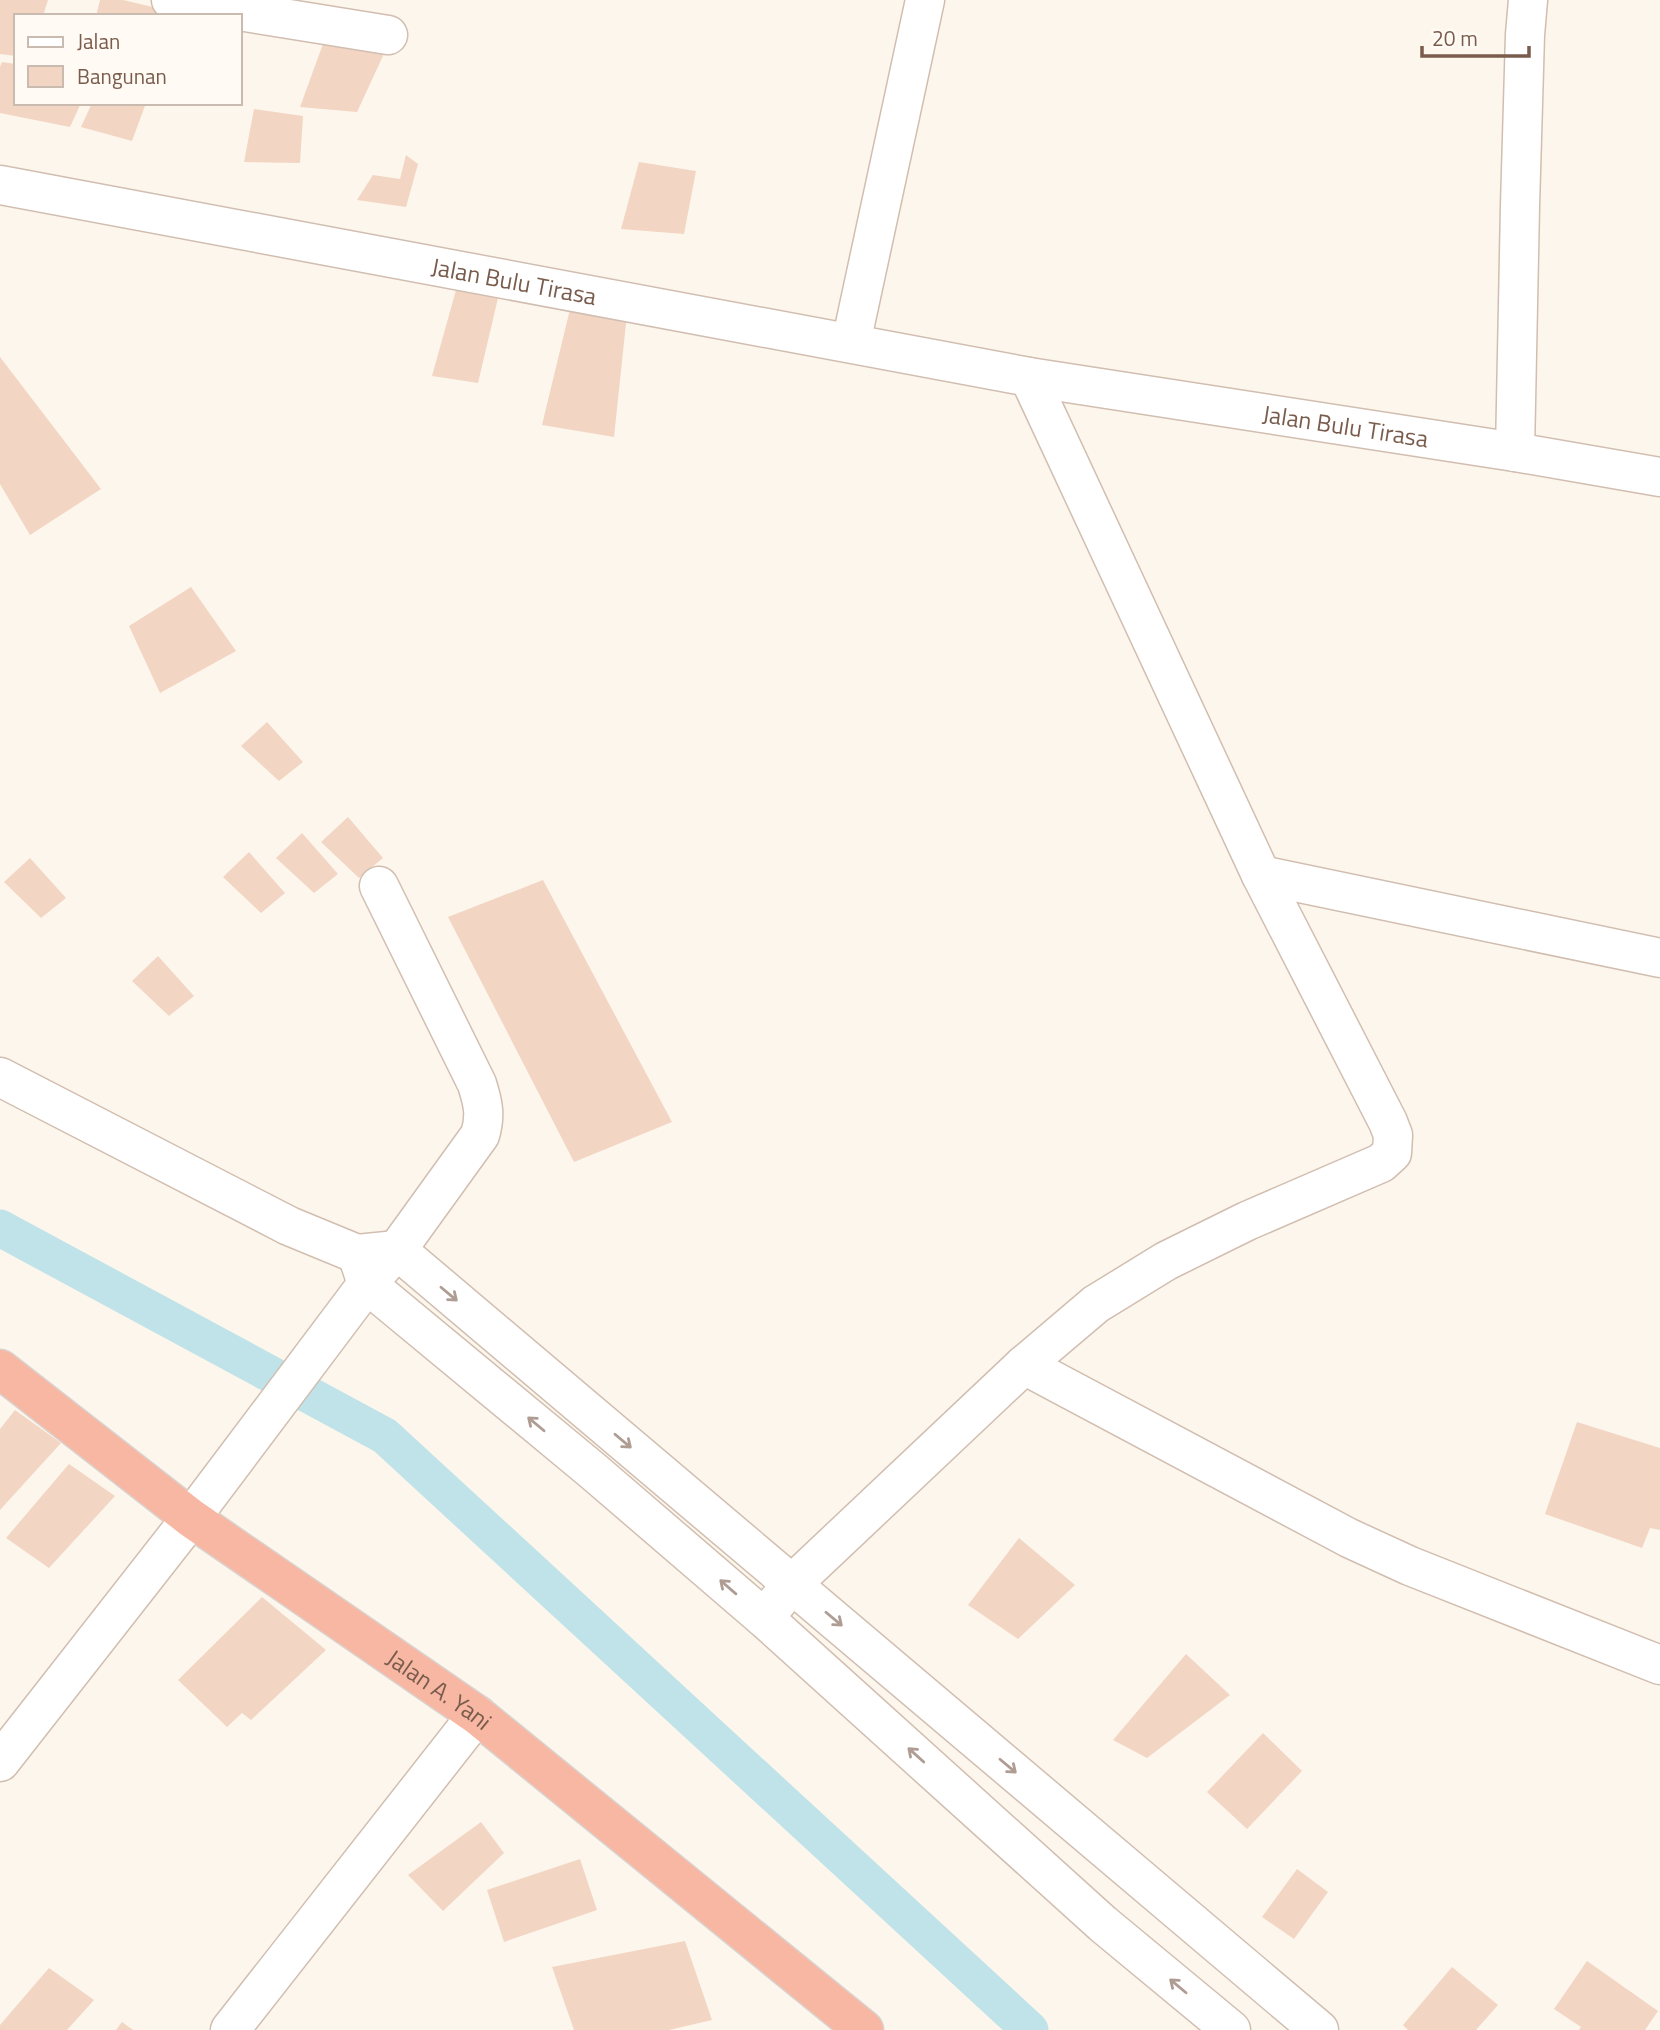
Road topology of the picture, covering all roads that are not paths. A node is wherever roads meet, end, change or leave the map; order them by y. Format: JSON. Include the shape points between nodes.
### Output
{"nodes":[{"id":1,"x":171,"y":0,"type":"edge"},
{"id":2,"x":925,"y":0,"type":"edge"},
{"id":3,"x":1528,"y":0,"type":"edge"},
{"id":4,"x":387,"y":35,"type":"dead end"},
{"id":5,"x":0,"y":185,"type":"edge"},
{"id":6,"x":851,"y":343,"type":"junction"},
{"id":7,"x":1029,"y":377,"type":"junction"},
{"id":8,"x":1515,"y":452,"type":"junction"},
{"id":9,"x":1660,"y":477,"type":"edge"},
{"id":10,"x":1261,"y":876,"type":"junction"},
{"id":11,"x":379,"y":886,"type":"dead end"},
{"id":12,"x":1660,"y":958,"type":"edge"},
{"id":13,"x":0,"y":1077,"type":"edge"},
{"id":14,"x":397,"y":1250,"type":"junction"},
{"id":15,"x":359,"y":1281,"type":"junction"},
{"id":16,"x":1024,"y":1365,"type":"junction"},
{"id":17,"x":0,"y":1369,"type":"edge"},
{"id":18,"x":191,"y":1518,"type":"junction"},
{"id":19,"x":792,"y":1584,"type":"junction"},
{"id":20,"x":764,"y":1618,"type":"junction"},
{"id":21,"x":1660,"y":1665,"type":"edge"},
{"id":22,"x":477,"y":1715,"type":"junction"},
{"id":23,"x":0,"y":1762,"type":"edge"},
{"id":24,"x":230,"y":2030,"type":"edge"},
{"id":25,"x":864,"y":2030,"type":"edge"},
{"id":26,"x":1231,"y":2030,"type":"edge"},
{"id":27,"x":1320,"y":2030,"type":"edge"}],
"edges":[{"from":1,"to":4,"type":"street"},
{"from":2,"to":6,"type":"street"},
{"from":3,"to":8,"type":"street"},
{"from":5,"to":6,"type":"street","name":"Jalan Bulu Tirasa"},
{"from":6,"to":7,"type":"street","name":"Jalan Bulu Tirasa"},
{"from":7,"to":8,"type":"street","name":"Jalan Bulu Tirasa"},
{"from":7,"to":10,"type":"street"},
{"from":8,"to":9,"type":"street","name":"Jalan Bulu Tirasa"},
{"from":10,"to":12,"type":"street"},
{"from":10,"to":16,"type":"street","via":[[1388,1122],[1392,1153],[1381,1163],[1166,1261],[1096,1304]]},
{"from":11,"to":14,"type":"street","via":[[477,1084],[485,1119],[480,1135]]},
{"from":13,"to":15,"type":"street","via":[[289,1226]]},
{"from":14,"to":15,"type":"street"},
{"from":14,"to":19,"type":"street","one_way":true},
{"from":15,"to":18,"type":"street"},
{"from":20,"to":15,"type":"street","one_way":true,"via":[[593,1471]]},
{"from":16,"to":19,"type":"street"},
{"from":16,"to":21,"type":"street","via":[[1362,1544]]},
{"from":17,"to":18,"type":"highway","name":"Jalan A. Yani"},
{"from":18,"to":22,"type":"highway","name":"Jalan A. Yani"},
{"from":18,"to":23,"type":"street"},
{"from":19,"to":20,"type":"street"},
{"from":19,"to":27,"type":"street","one_way":true},
{"from":26,"to":20,"type":"street","one_way":true,"via":[[1103,1924]]},
{"from":22,"to":24,"type":"street"},
{"from":22,"to":25,"type":"highway","name":"Jalan A. Yani"}]}
